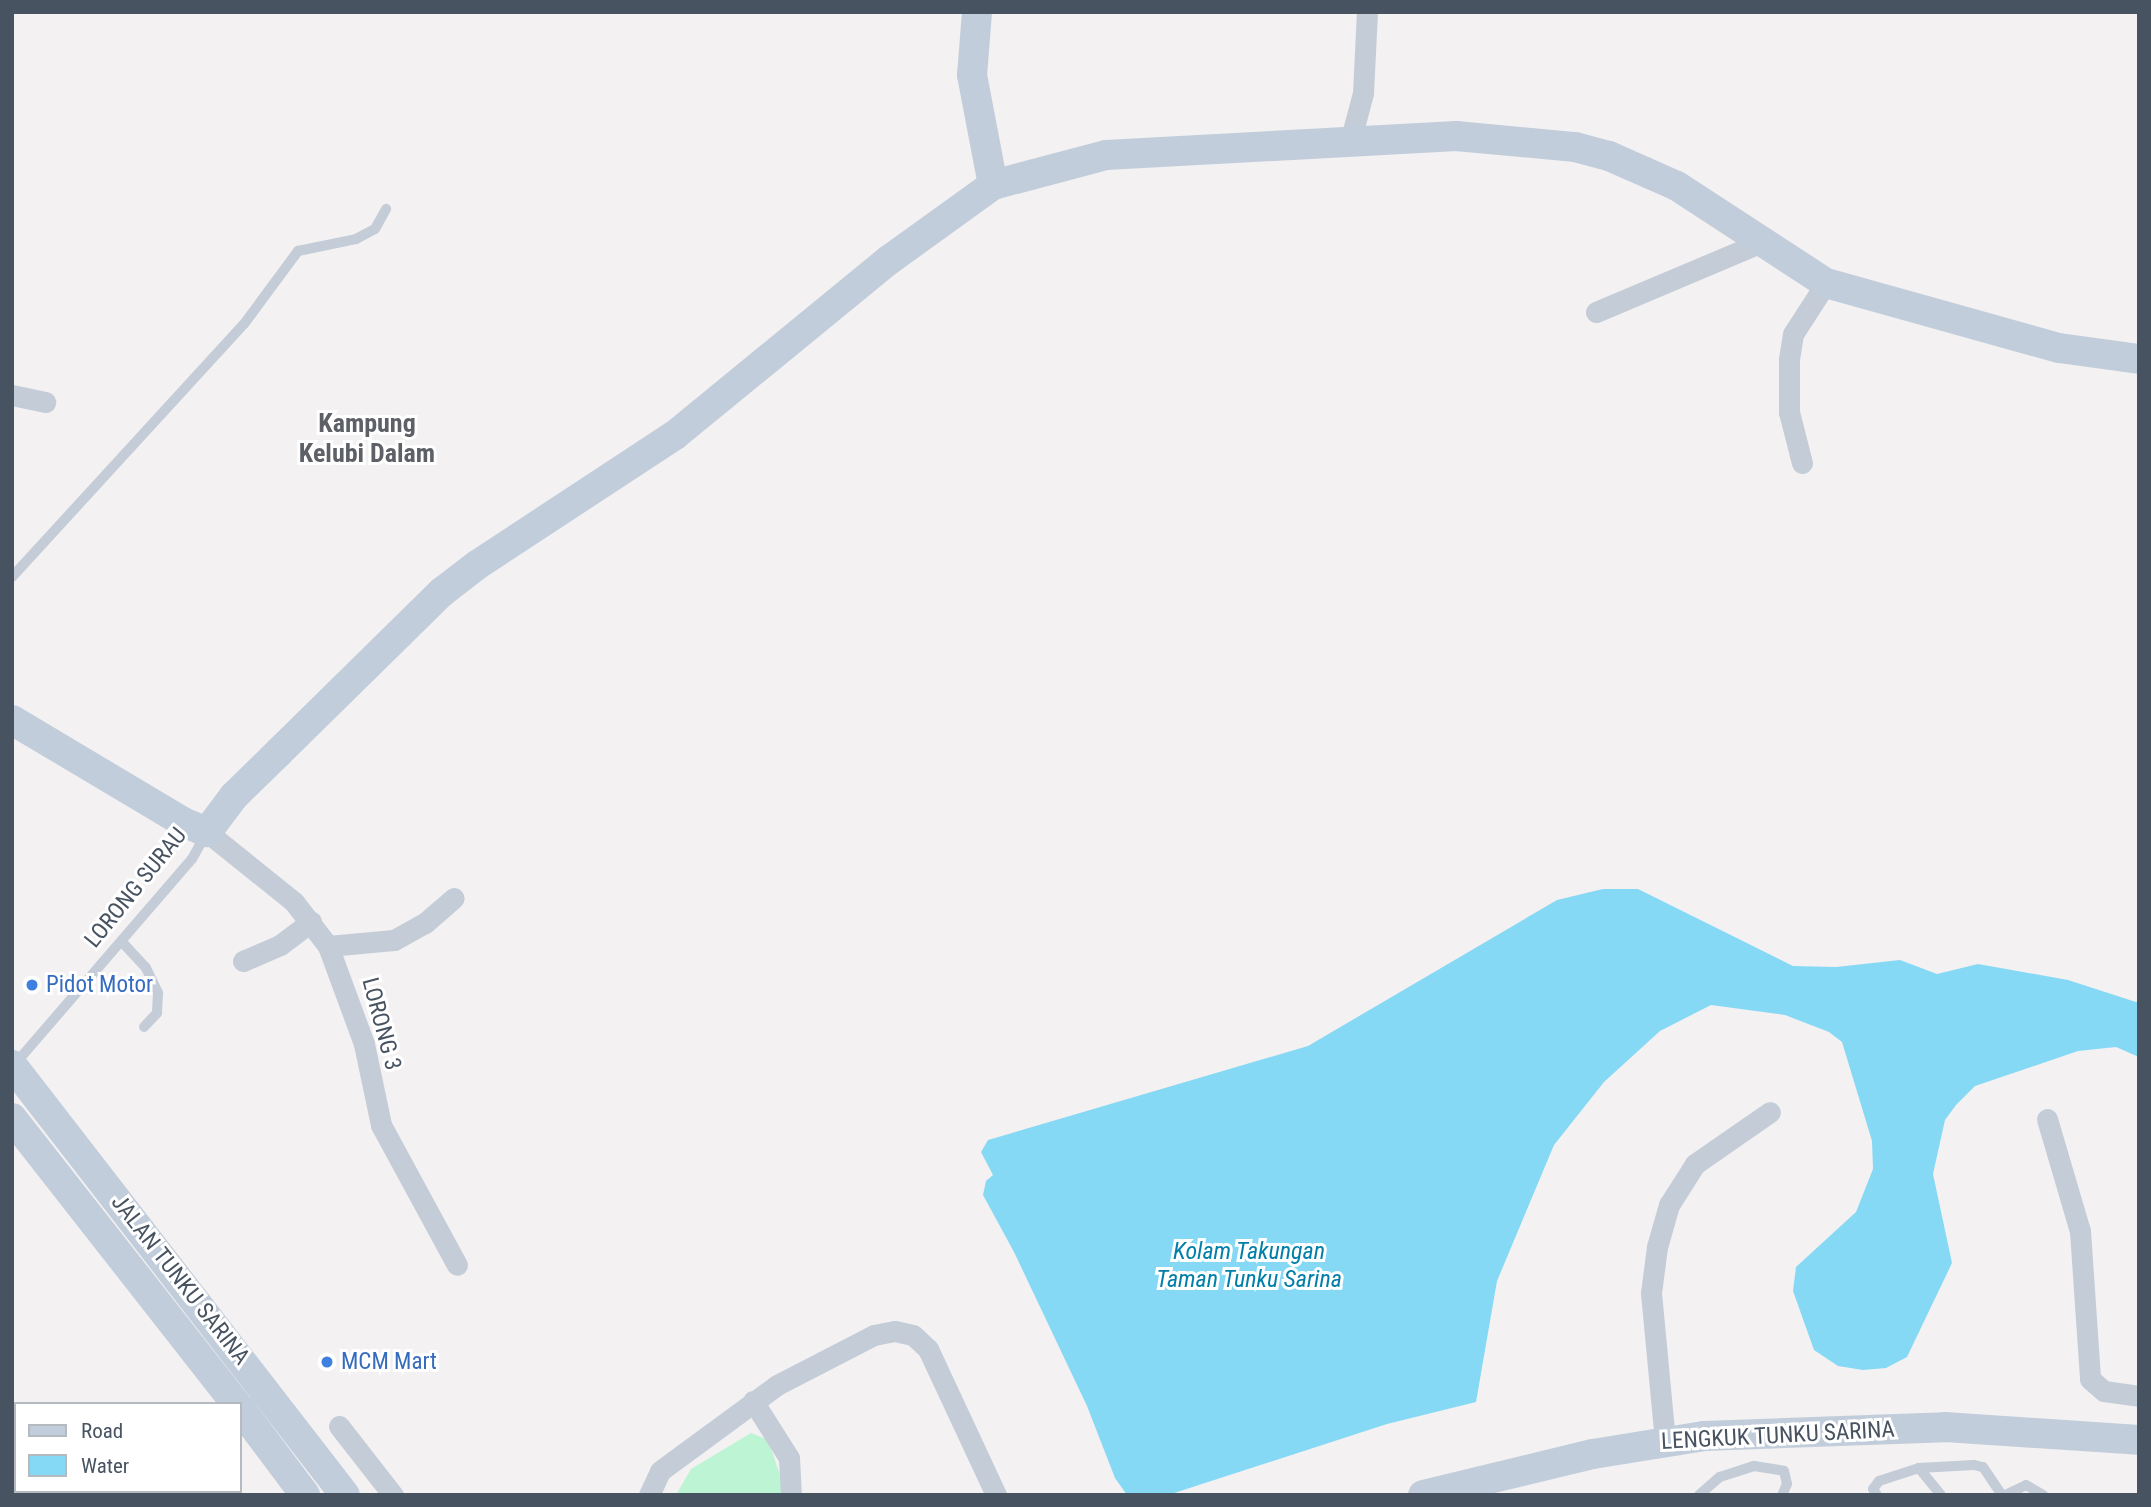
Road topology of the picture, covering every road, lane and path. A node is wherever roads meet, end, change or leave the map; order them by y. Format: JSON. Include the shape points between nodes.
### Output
{"nodes":[{"id":1,"x":976,"y":12,"type":"edge"},
{"id":2,"x":1367,"y":12,"type":"edge"},
{"id":3,"x":1350,"y":142,"type":"junction"},
{"id":4,"x":993,"y":186,"type":"junction"},
{"id":5,"x":386,"y":209,"type":"dead end"},
{"id":6,"x":1759,"y":243,"type":"junction"},
{"id":7,"x":1826,"y":283,"type":"junction"},
{"id":8,"x":1596,"y":312,"type":"dead end"},
{"id":9,"x":2139,"y":359,"type":"edge"},
{"id":10,"x":12,"y":395,"type":"edge"},
{"id":11,"x":45,"y":402,"type":"dead end"},
{"id":12,"x":1802,"y":463,"type":"dead end"},
{"id":13,"x":12,"y":577,"type":"edge"},
{"id":14,"x":12,"y":720,"type":"edge"},
{"id":15,"x":207,"y":832,"type":"junction"},
{"id":16,"x":454,"y":898,"type":"dead end"},
{"id":17,"x":311,"y":922,"type":"junction"},
{"id":18,"x":122,"y":942,"type":"junction"},
{"id":19,"x":328,"y":946,"type":"junction"},
{"id":20,"x":243,"y":961,"type":"dead end"},
{"id":21,"x":144,"y":1027,"type":"dead end"},
{"id":22,"x":13,"y":1065,"type":"edge"},
{"id":23,"x":1770,"y":1112,"type":"dead end"},
{"id":24,"x":12,"y":1118,"type":"edge"},
{"id":25,"x":2046,"y":1119,"type":"dead end"},
{"id":26,"x":457,"y":1265,"type":"dead end"},
{"id":27,"x":2139,"y":1396,"type":"edge"},
{"id":28,"x":753,"y":1401,"type":"junction"},
{"id":29,"x":234,"y":1402,"type":"edge"},
{"id":30,"x":242,"y":1411,"type":"edge"},
{"id":31,"x":339,"y":1426,"type":"dead end"},
{"id":32,"x":2139,"y":1440,"type":"edge"},
{"id":33,"x":1665,"y":1441,"type":"junction"},
{"id":34,"x":323,"y":1467,"type":"junction"},
{"id":35,"x":1919,"y":1468,"type":"junction"},
{"id":36,"x":299,"y":1492,"type":"edge"},
{"id":37,"x":345,"y":1495,"type":"edge"},
{"id":38,"x":393,"y":1495,"type":"edge"},
{"id":39,"x":649,"y":1495,"type":"edge"},
{"id":40,"x":791,"y":1495,"type":"edge"},
{"id":41,"x":996,"y":1495,"type":"edge"},
{"id":42,"x":1423,"y":1495,"type":"edge"},
{"id":43,"x":1699,"y":1495,"type":"edge"},
{"id":44,"x":1782,"y":1495,"type":"edge"},
{"id":45,"x":1877,"y":1495,"type":"edge"},
{"id":46,"x":1941,"y":1495,"type":"edge"},
{"id":47,"x":2003,"y":1495,"type":"edge"},
{"id":48,"x":2043,"y":1495,"type":"edge"}],
"edges":[{"from":1,"to":4,"type":"street","via":[[972,75]]},
{"from":2,"to":3,"type":"street","via":[[1363,93]]},
{"from":3,"to":4,"type":"street","via":[[1106,155]]},
{"from":3,"to":6,"type":"street","via":[[1456,136],[1575,147],[1609,156],[1677,186]]},
{"from":4,"to":15,"type":"street","via":[[916,239],[675,435],[442,592],[234,796]]},
{"from":5,"to":13,"type":"lane","via":[[375,229],[356,239],[298,251],[244,324]]},
{"from":6,"to":7,"type":"street"},
{"from":6,"to":8,"type":"street"},
{"from":7,"to":9,"type":"street","via":[[2059,348]]},
{"from":7,"to":12,"type":"street","via":[[1793,334],[1789,359],[1789,412]]},
{"from":10,"to":11,"type":"street"},
{"from":14,"to":15,"type":"street","via":[[175,818]]},
{"from":15,"to":17,"type":"street","name":"LORONG 3","via":[[294,902]]},
{"from":15,"to":18,"type":"lane","name":"LORONG SURAU","via":[[192,859]]},
{"from":16,"to":19,"type":"street","via":[[425,923],[394,940]]},
{"from":17,"to":19,"type":"street","name":"LORONG 3"},
{"from":17,"to":20,"type":"street","via":[[280,945]]},
{"from":18,"to":21,"type":"lane","via":[[146,968],[158,993],[157,1013]]},
{"from":18,"to":22,"type":"lane","name":"LORONG SURAU"},
{"from":19,"to":26,"type":"street","name":"LORONG 3","via":[[361,1033],[377,1118]]},
{"from":22,"to":34,"type":"street","name":"JALAN TUNKU SARINA"},
{"from":23,"to":33,"type":"street","via":[[1695,1164],[1669,1205],[1652,1270],[1651,1293]]},
{"from":24,"to":29,"type":"street","name":"JALAN TUNKU SARINA"},
{"from":25,"to":27,"type":"street","via":[[2080,1231],[2087,1369],[2104,1391]]},
{"from":28,"to":39,"type":"street","via":[[660,1471]]},
{"from":28,"to":40,"type":"street","via":[[789,1458]]},
{"from":28,"to":41,"type":"street","via":[[874,1335],[895,1331],[913,1335],[937,1367]]},
{"from":30,"to":36,"type":"street"},
{"from":31,"to":38,"type":"street"},
{"from":32,"to":33,"type":"street","name":"LENGKUK TUNKU SARINA","via":[[1945,1427]]},
{"from":33,"to":42,"type":"street","name":"LENGKUK TUNKU SARINA"},
{"from":34,"to":36,"type":"street"},
{"from":34,"to":37,"type":"street","name":"JALAN TUNKU SARINA"},
{"from":35,"to":45,"type":"lane","via":[[1879,1481],[1873,1489]]},
{"from":35,"to":46,"type":"lane"},
{"from":35,"to":47,"type":"lane","via":[[1978,1465]]},
{"from":43,"to":44,"type":"lane","via":[[1729,1472],[1754,1466],[1784,1471],[1787,1484]]},
{"from":47,"to":48,"type":"lane","via":[[2026,1485]]}]}
